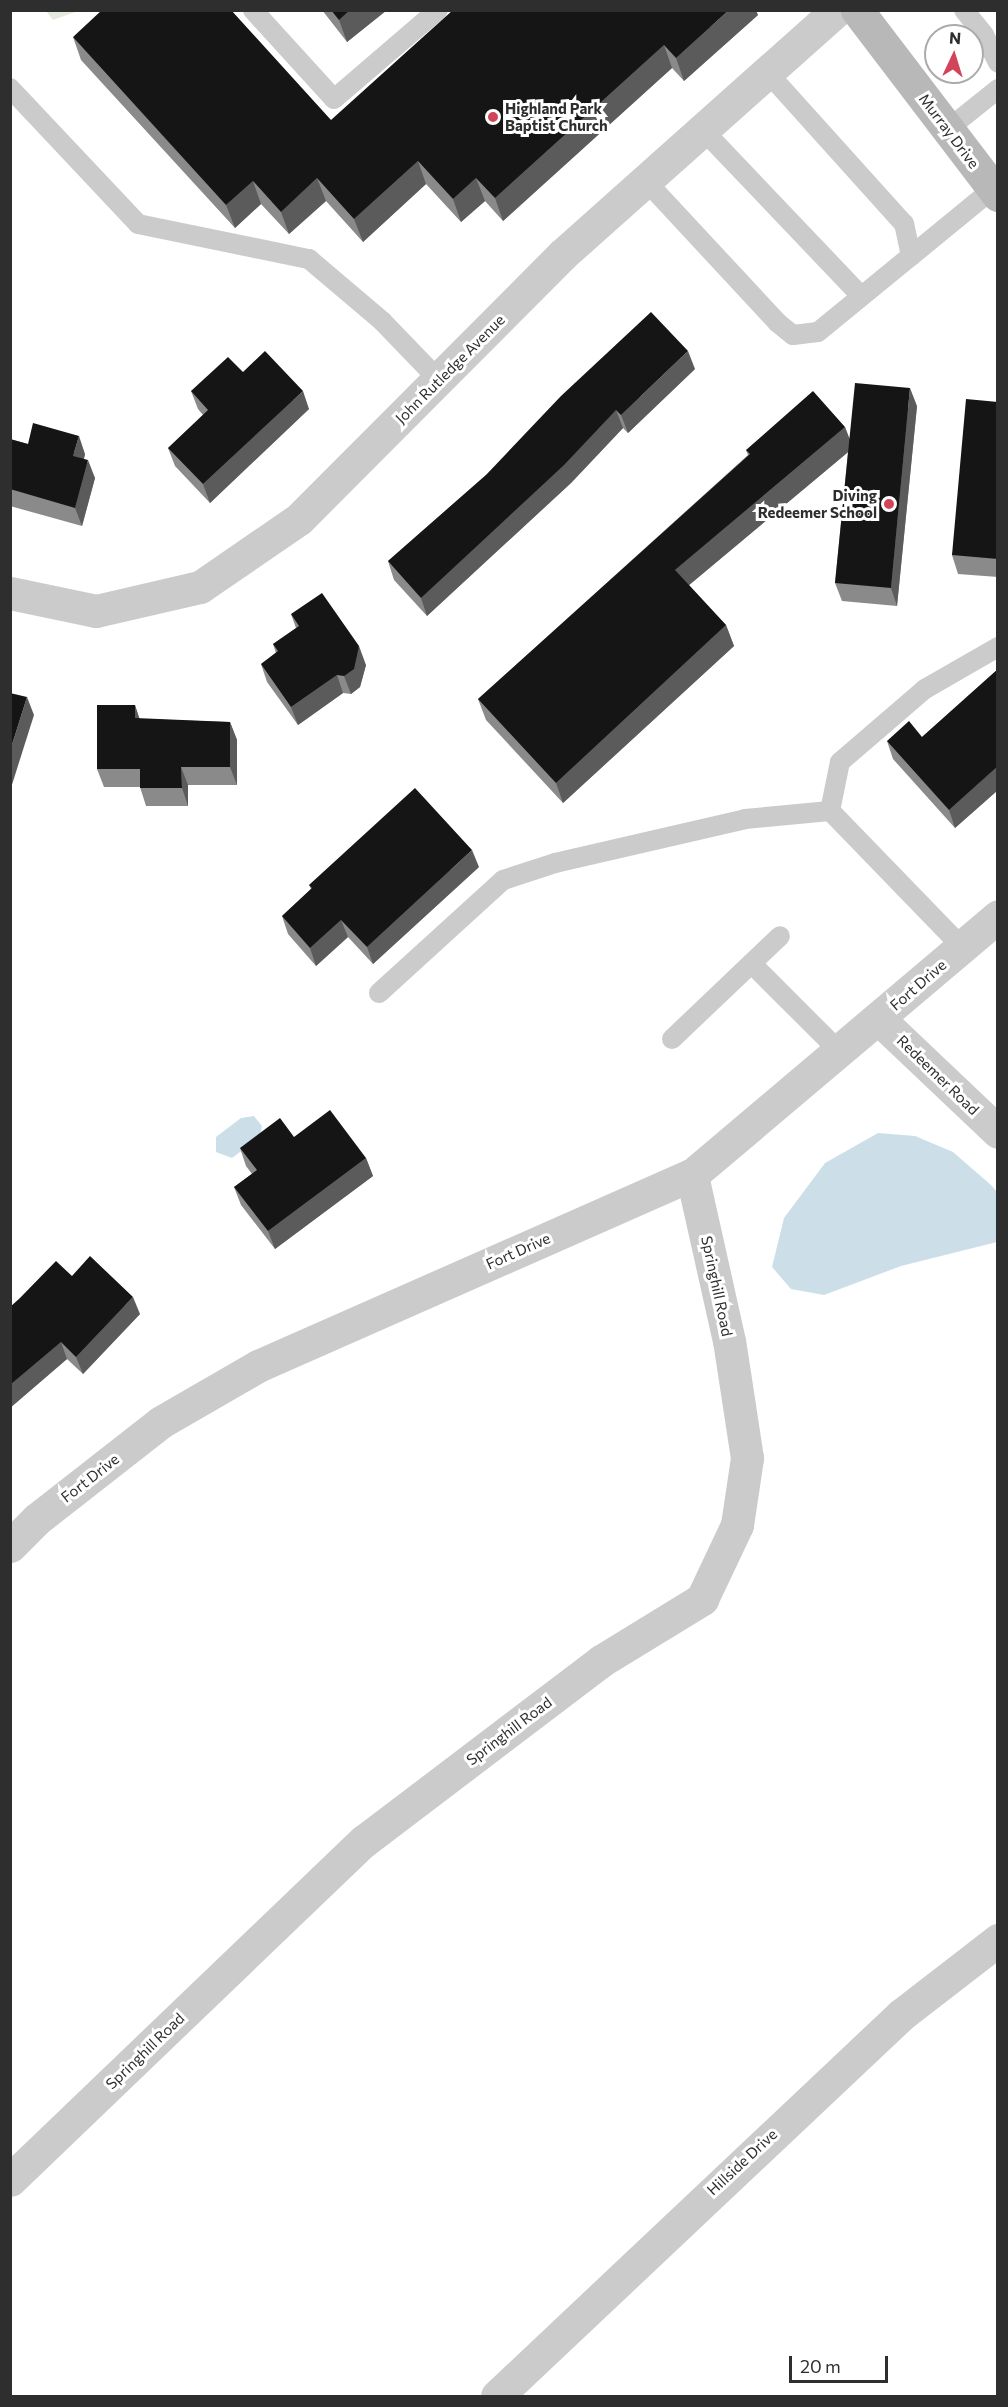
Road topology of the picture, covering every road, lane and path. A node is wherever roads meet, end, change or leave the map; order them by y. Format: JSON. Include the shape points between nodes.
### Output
{"nodes":[{"id":1,"x":253,"y":10,"type":"edge"},
{"id":2,"x":438,"y":10,"type":"edge"},
{"id":3,"x":837,"y":10,"type":"edge"},
{"id":4,"x":857,"y":10,"type":"edge"},
{"id":5,"x":964,"y":10,"type":"edge"},
{"id":6,"x":998,"y":63,"type":"edge"},
{"id":7,"x":768,"y":73,"type":"junction"},
{"id":8,"x":10,"y":88,"type":"edge"},
{"id":9,"x":998,"y":89,"type":"edge"},
{"id":10,"x":948,"y":129,"type":"junction"},
{"id":11,"x":703,"y":130,"type":"junction"},
{"id":12,"x":646,"y":181,"type":"junction"},
{"id":13,"x":995,"y":192,"type":"edge"},
{"id":14,"x":912,"y":256,"type":"junction"},
{"id":15,"x":861,"y":296,"type":"junction"},
{"id":16,"x":440,"y":381,"type":"junction"},
{"id":17,"x":10,"y":593,"type":"edge"},
{"id":18,"x":998,"y":646,"type":"edge"},
{"id":19,"x":830,"y":811,"type":"junction"},
{"id":20,"x":998,"y":916,"type":"edge"},
{"id":21,"x":780,"y":936,"type":"dead end"},
{"id":22,"x":962,"y":946,"type":"junction"},
{"id":23,"x":752,"y":964,"type":"junction"},
{"id":24,"x":379,"y":993,"type":"dead end"},
{"id":25,"x":879,"y":1019,"type":"junction"},
{"id":26,"x":672,"y":1039,"type":"dead end"},
{"id":27,"x":840,"y":1052,"type":"junction"},
{"id":28,"x":998,"y":1132,"type":"edge"},
{"id":29,"x":692,"y":1175,"type":"junction"},
{"id":30,"x":10,"y":1546,"type":"edge"},
{"id":31,"x":998,"y":1941,"type":"edge"},
{"id":32,"x":10,"y":2180,"type":"edge"},
{"id":33,"x":497,"y":2397,"type":"edge"}],
"edges":[{"from":1,"to":2,"type":"lane","via":[[334,99]]},
{"from":3,"to":7,"type":"street","name":"John Rutledge Avenue"},
{"from":4,"to":10,"type":"street","name":"Murray Drive"},
{"from":5,"to":6,"type":"lane","via":[[984,35]]},
{"from":7,"to":11,"type":"street","name":"John Rutledge Avenue"},
{"from":7,"to":14,"type":"lane","via":[[904,224]]},
{"from":8,"to":16,"type":"lane","via":[[138,224],[309,259],[382,321]]},
{"from":9,"to":10,"type":"lane"},
{"from":10,"to":13,"type":"street","name":"Murray Drive"},
{"from":11,"to":12,"type":"street","name":"John Rutledge Avenue"},
{"from":11,"to":15,"type":"lane"},
{"from":12,"to":15,"type":"lane","via":[[793,335],[818,332]]},
{"from":12,"to":16,"type":"street","name":"John Rutledge Avenue","via":[[562,255]]},
{"from":13,"to":14,"type":"lane"},
{"from":14,"to":15,"type":"lane"},
{"from":16,"to":17,"type":"street","name":"John Rutledge Avenue","via":[[298,519],[200,587],[96,611]]},
{"from":18,"to":19,"type":"lane","via":[[925,689],[840,762]]},
{"from":19,"to":22,"type":"lane"},
{"from":19,"to":24,"type":"lane","via":[[745,819],[555,863],[503,880]]},
{"from":20,"to":22,"type":"street","name":"Fort Drive"},
{"from":21,"to":23,"type":"lane"},
{"from":22,"to":25,"type":"street","name":"Fort Drive"},
{"from":23,"to":26,"type":"lane"},
{"from":23,"to":27,"type":"lane"},
{"from":25,"to":27,"type":"street","name":"Fort Drive"},
{"from":25,"to":28,"type":"street","name":"Redeemer Road"},
{"from":27,"to":29,"type":"street","name":"Fort Drive"},
{"from":29,"to":30,"type":"street","name":"Fort Drive","via":[[258,1366],[162,1422],[38,1519]]},
{"from":29,"to":32,"type":"street","name":"Springhill Road","via":[[729,1341],[747,1458],[737,1525],[702,1599],[601,1661],[364,1841]]},
{"from":31,"to":33,"type":"street","name":"Hillside Drive","via":[[901,2014]]}]}
